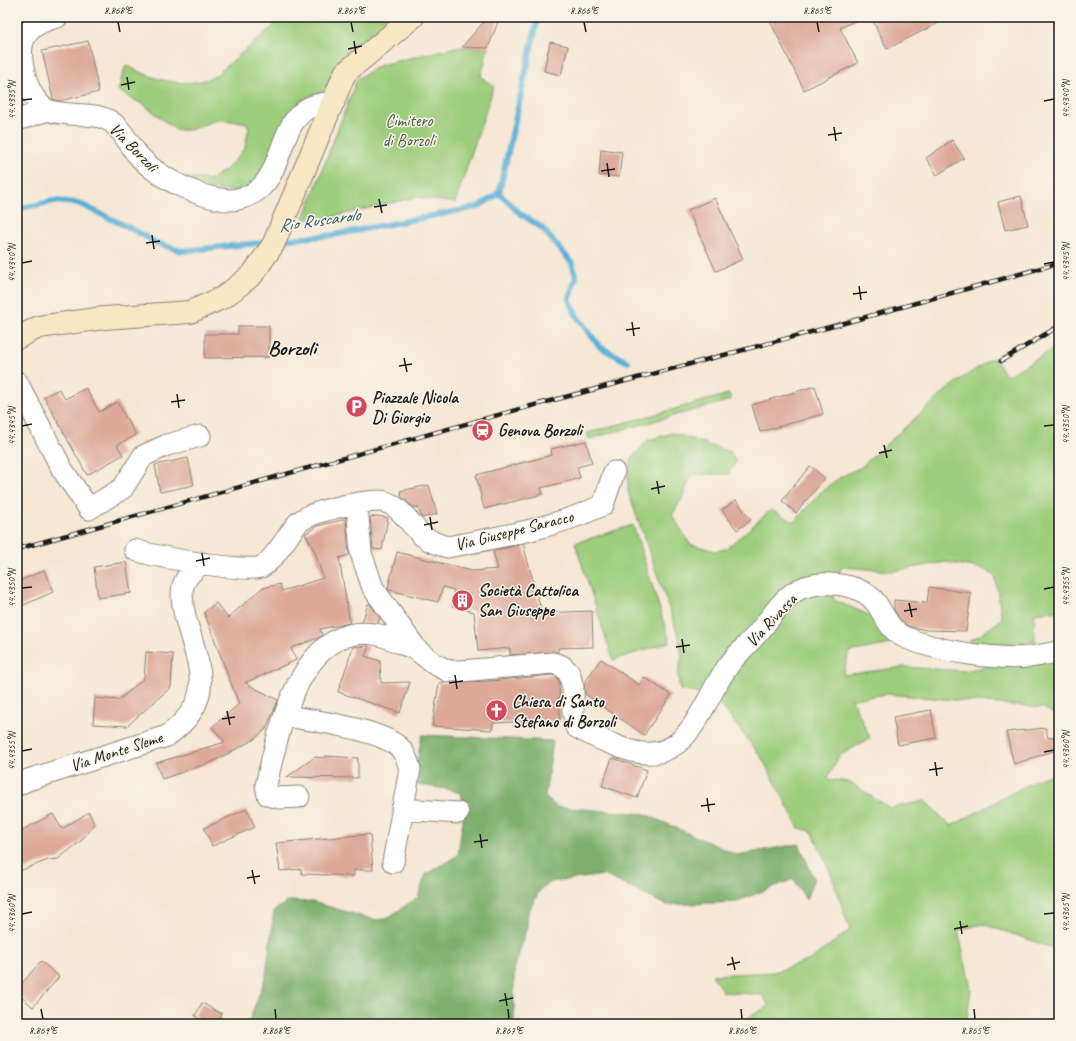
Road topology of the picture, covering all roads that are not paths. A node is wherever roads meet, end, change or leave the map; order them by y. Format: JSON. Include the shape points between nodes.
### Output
{"nodes":[{"id":1,"x":57,"y":17,"type":"edge"},
{"id":2,"x":413,"y":17,"type":"edge"},
{"id":3,"x":334,"y":102,"type":"junction"},
{"id":4,"x":48,"y":110,"type":"junction"},
{"id":5,"x":17,"y":120,"type":"edge"},
{"id":6,"x":17,"y":338,"type":"edge"},
{"id":7,"x":17,"y":382,"type":"edge"},
{"id":8,"x":200,"y":436,"type":"dead end"},
{"id":9,"x":614,"y":472,"type":"dead end"},
{"id":10,"x":357,"y":505,"type":"junction"},
{"id":11,"x":135,"y":550,"type":"dead end"},
{"id":12,"x":202,"y":563,"type":"junction"},
{"id":13,"x":417,"y":650,"type":"junction"},
{"id":14,"x":1059,"y":652,"type":"edge"},
{"id":15,"x":285,"y":716,"type":"junction"},
{"id":16,"x":17,"y":785,"type":"edge"},
{"id":17,"x":299,"y":797,"type":"dead end"},
{"id":18,"x":402,"y":809,"type":"junction"},
{"id":19,"x":458,"y":813,"type":"dead end"},
{"id":20,"x":393,"y":862,"type":"dead end"}],
"edges":[{"from":1,"to":4,"type":"street","via":[[44,20],[34,27],[25,35],[22,44],[27,84],[39,104]]},
{"from":2,"to":3,"type":"main road","via":[[345,73]]},
{"from":3,"to":4,"type":"street","name":"Via Borzoli","via":[[312,106],[297,117],[268,179],[253,194],[232,200],[218,199],[192,191],[148,166],[112,122]]},
{"from":3,"to":6,"type":"main road","via":[[276,237],[252,275],[224,297],[190,312],[104,318],[39,327]]},
{"from":4,"to":5,"type":"street"},
{"from":7,"to":8,"type":"street","via":[[62,469],[89,509],[123,488],[143,456],[167,445]]},
{"from":9,"to":10,"type":"street","name":"Via Giuseppe Saracco","via":[[603,505],[590,511],[551,524],[448,547],[424,537],[386,502]]},
{"from":10,"to":12,"type":"street","via":[[319,512],[304,518],[260,567],[243,568]]},
{"from":10,"to":13,"type":"street","via":[[361,553],[373,588]]},
{"from":11,"to":12,"type":"street","via":[[162,558]]},
{"from":12,"to":16,"type":"street","name":"Via Monte Sleme","via":[[186,579],[183,592],[184,610],[200,664],[202,682],[192,713],[182,725],[167,736]]},
{"from":13,"to":14,"type":"street","name":"Via Rivassa","via":[[448,671],[553,664],[562,666],[569,673],[573,687],[576,727],[590,736],[636,754],[653,754],[671,748],[686,736],[726,669],[778,608],[805,587],[839,585],[861,592],[875,602],[902,637],[932,647],[1001,656],[1029,657]]},
{"from":13,"to":15,"type":"street","via":[[375,634],[337,639],[314,657],[304,672]]},
{"from":15,"to":17,"type":"street","via":[[266,789],[272,797]]},
{"from":15,"to":18,"type":"street","via":[[340,726],[390,741],[399,748],[410,769]]},
{"from":18,"to":19,"type":"street"},
{"from":18,"to":20,"type":"street"}]}
